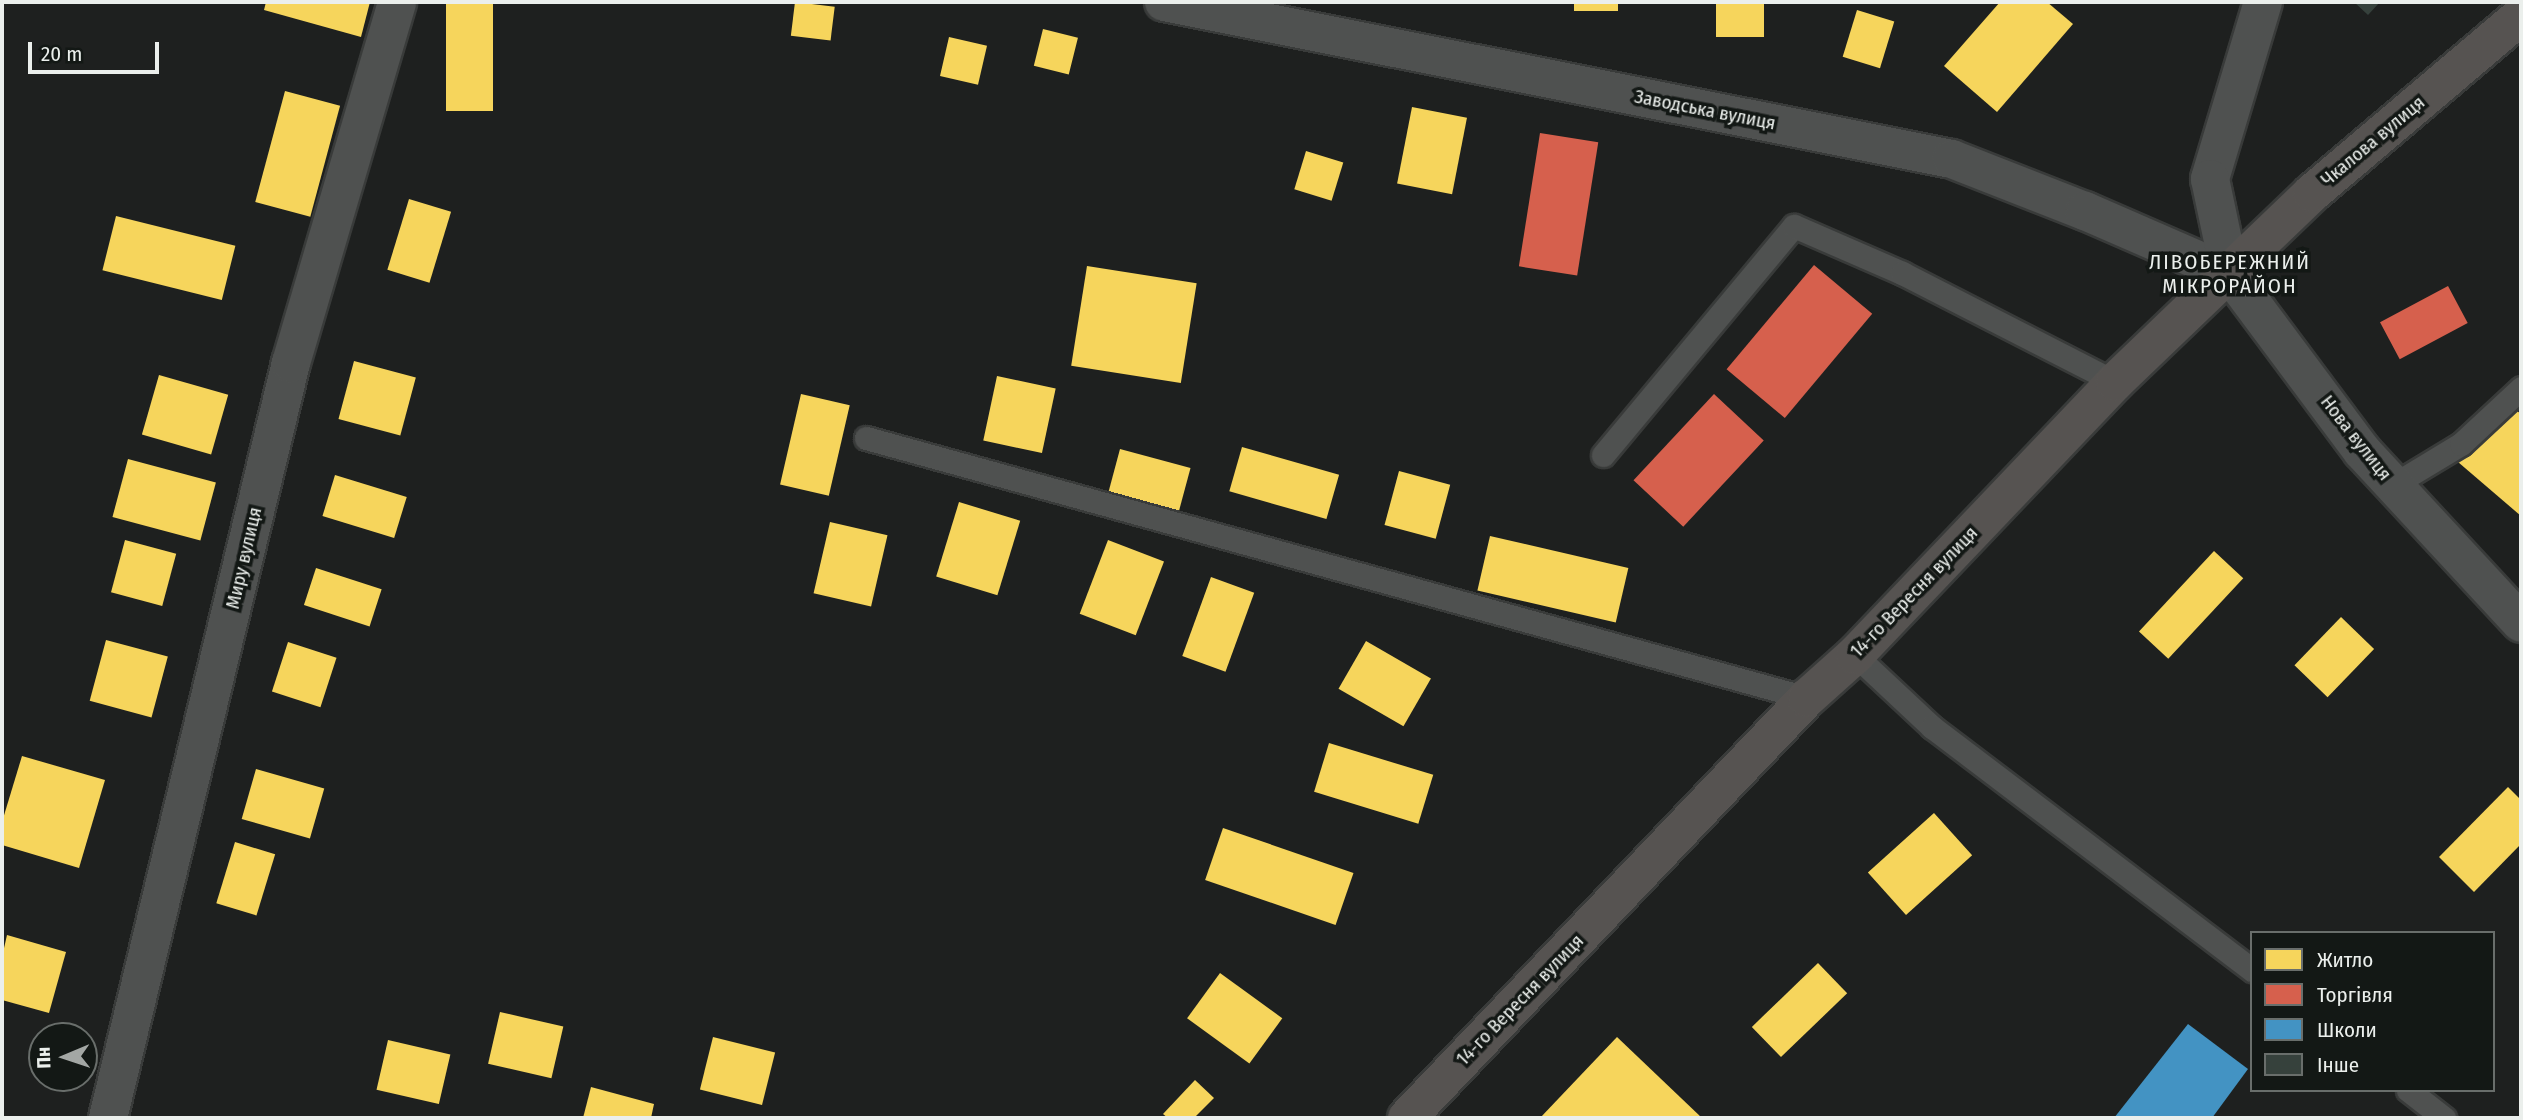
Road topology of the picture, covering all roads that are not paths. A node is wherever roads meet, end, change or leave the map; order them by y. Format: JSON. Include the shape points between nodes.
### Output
{"nodes":[{"id":1,"x":397,"y":2,"type":"edge"},
{"id":2,"x":1164,"y":2,"type":"edge"},
{"id":3,"x":2263,"y":2,"type":"edge"},
{"id":4,"x":2521,"y":16,"type":"edge"},
{"id":5,"x":2230,"y":274,"type":"junction"},
{"id":6,"x":2115,"y":382,"type":"junction"},
{"id":7,"x":2521,"y":388,"type":"edge"},
{"id":8,"x":866,"y":438,"type":"dead end"},
{"id":9,"x":1604,"y":455,"type":"dead end"},
{"id":10,"x":2393,"y":485,"type":"junction"},
{"id":11,"x":2521,"y":623,"type":"edge"},
{"id":12,"x":1855,"y":655,"type":"junction"},
{"id":13,"x":1807,"y":698,"type":"junction"},
{"id":14,"x":2250,"y":968,"type":"edge"},
{"id":15,"x":2411,"y":1092,"type":"edge"},
{"id":16,"x":108,"y":1118,"type":"edge"},
{"id":17,"x":1407,"y":1118,"type":"edge"},
{"id":18,"x":2444,"y":1118,"type":"edge"}],
"edges":[{"from":1,"to":16,"type":"street","name":"Миру вулиця","via":[[290,363]]},
{"from":2,"to":5,"type":"street","name":"Заводська вулиця","via":[[1952,159]]},
{"from":3,"to":5,"type":"street","via":[[2210,179]]},
{"from":4,"to":5,"type":"main road","name":"Чкалова вулиця","via":[[2312,193]]},
{"from":5,"to":6,"type":"main road","name":"14-го Вересня вулиця"},
{"from":5,"to":10,"type":"street","name":"Нова вулиця","via":[[2362,451]]},
{"from":6,"to":9,"type":"lane","via":[[1902,273],[1794,226]]},
{"from":6,"to":12,"type":"main road","name":"14-го Вересня вулиця"},
{"from":7,"to":10,"type":"lane","via":[[2460,444]]},
{"from":8,"to":13,"type":"lane"},
{"from":10,"to":11,"type":"street","name":"Нова вулиця"},
{"from":12,"to":13,"type":"main road","name":"14-го Вересня вулиця"},
{"from":12,"to":14,"type":"lane","via":[[1932,727]]},
{"from":13,"to":17,"type":"main road","name":"14-го Вересня вулиця"},
{"from":15,"to":18,"type":"lane"}]}
